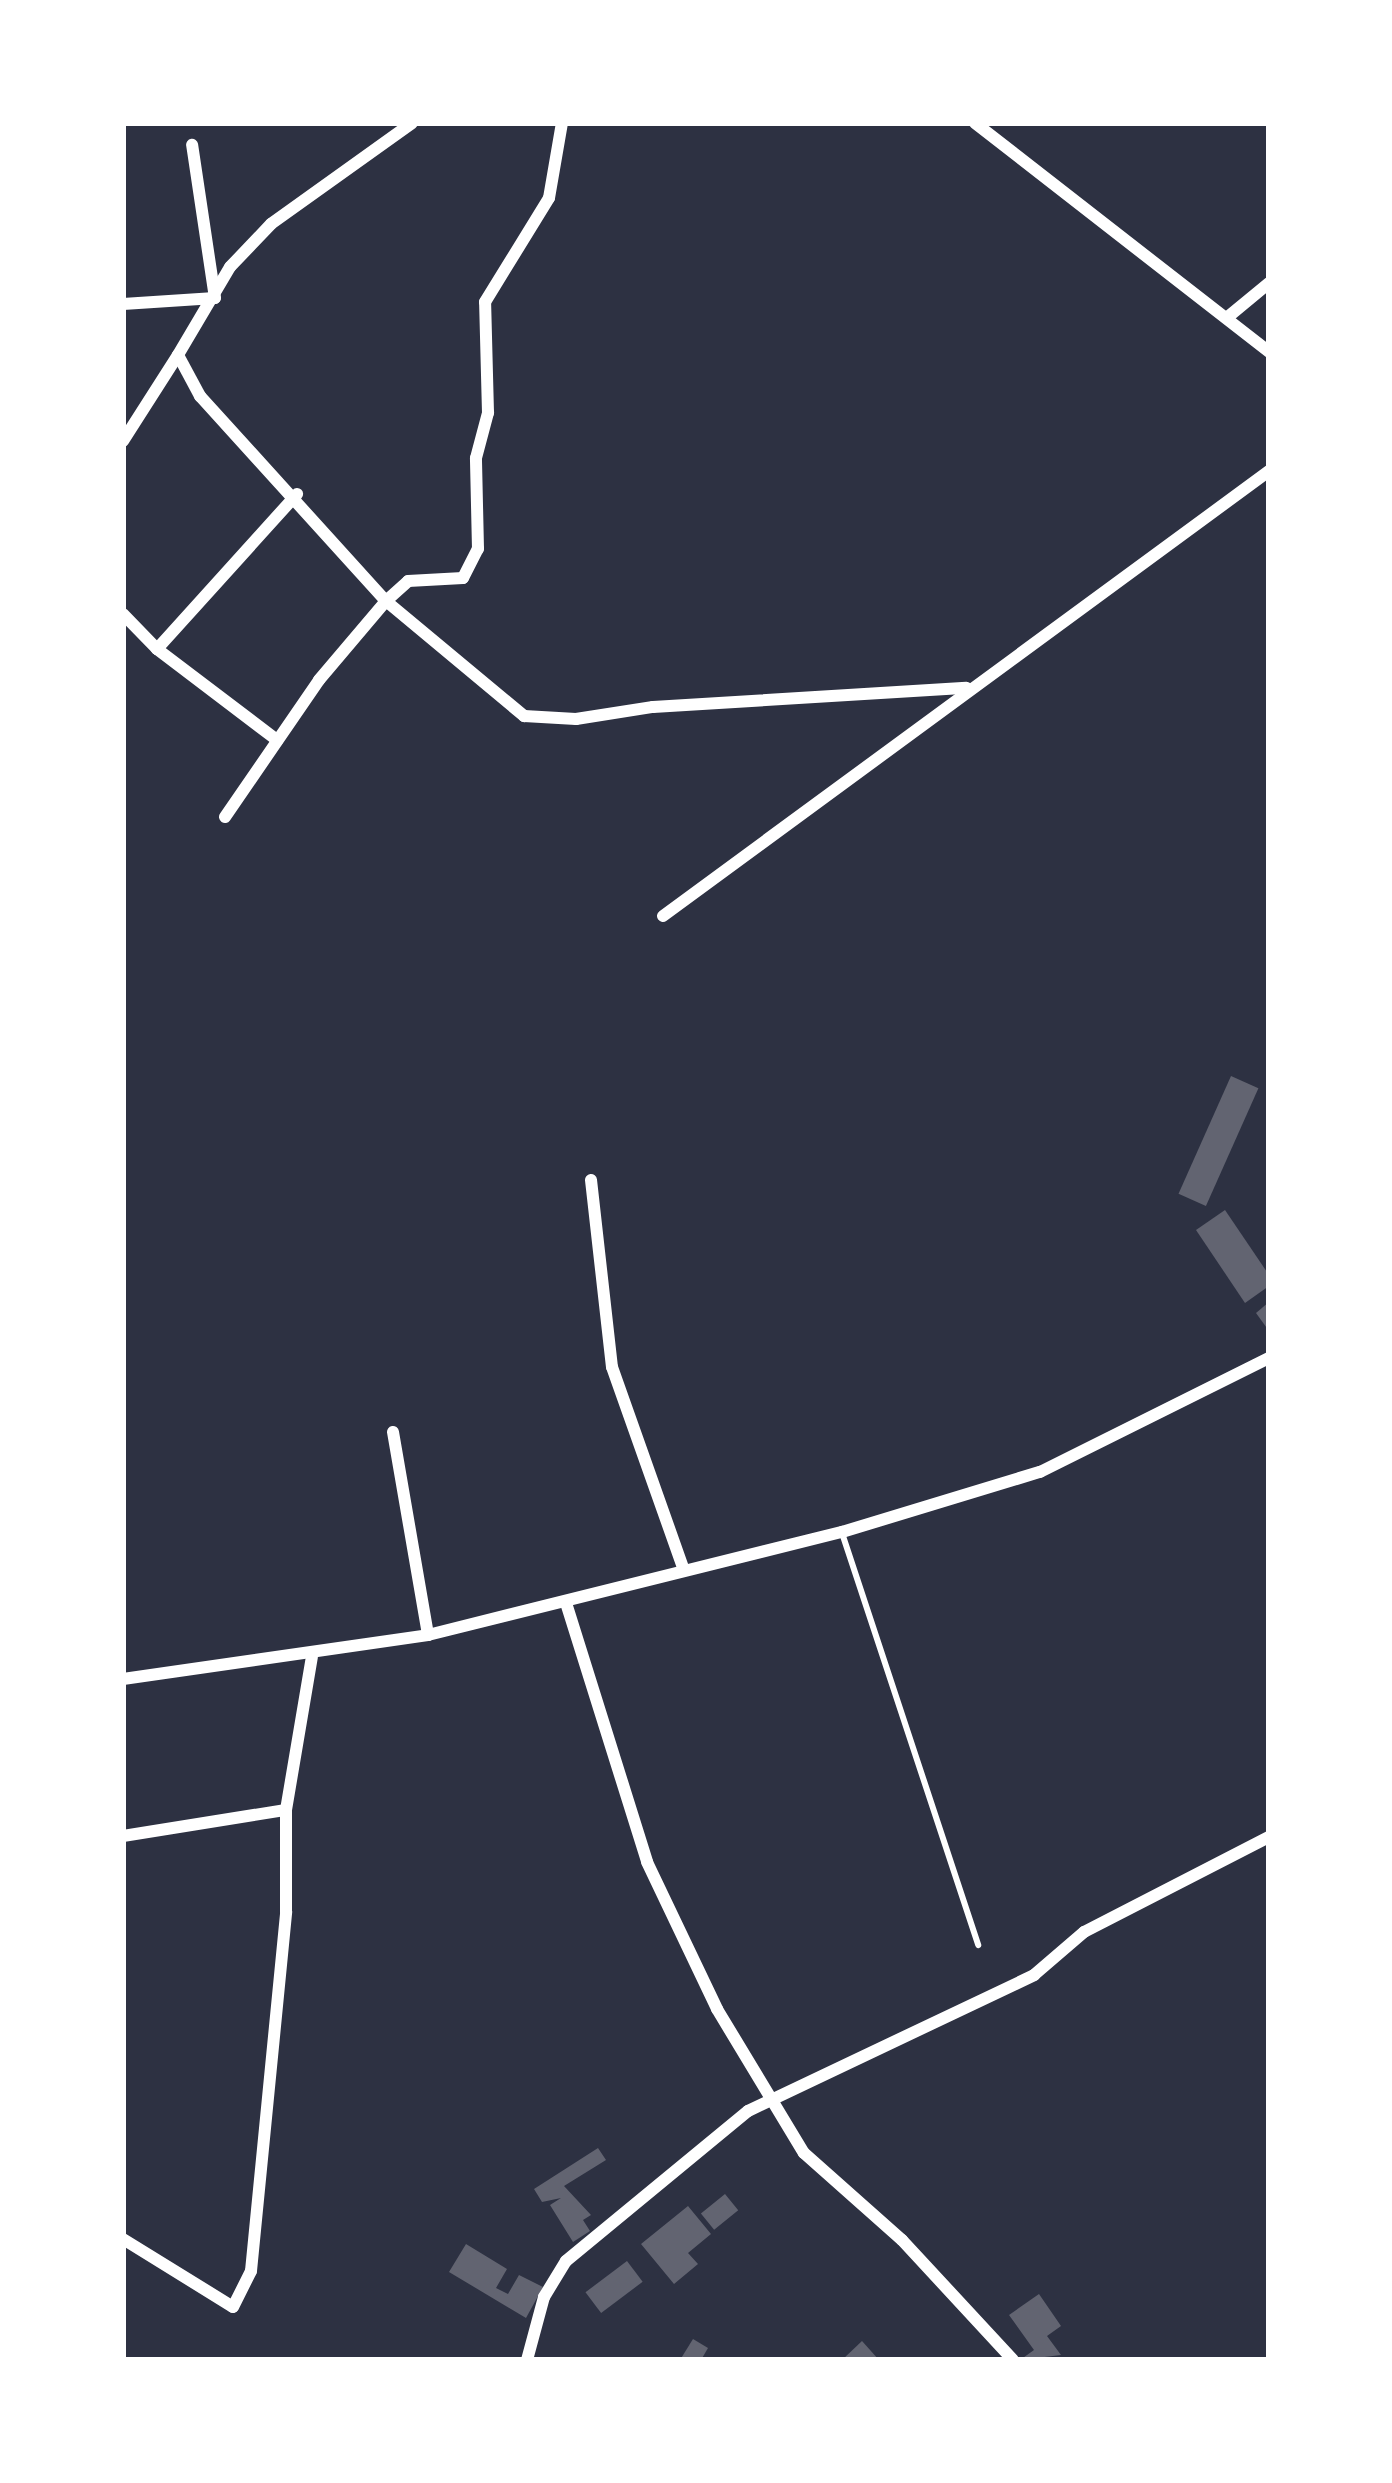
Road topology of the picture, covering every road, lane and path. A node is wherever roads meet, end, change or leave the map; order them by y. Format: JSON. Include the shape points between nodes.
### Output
{"nodes":[{"id":1,"x":412,"y":123,"type":"edge"},
{"id":2,"x":562,"y":123,"type":"edge"},
{"id":3,"x":975,"y":123,"type":"edge"},
{"id":4,"x":192,"y":145,"type":"dead end"},
{"id":5,"x":1269,"y":283,"type":"edge"},
{"id":6,"x":214,"y":298,"type":"junction"},
{"id":7,"x":123,"y":304,"type":"edge"},
{"id":8,"x":1229,"y":316,"type":"junction"},
{"id":9,"x":1269,"y":352,"type":"edge"},
{"id":10,"x":178,"y":355,"type":"junction"},
{"id":11,"x":123,"y":441,"type":"edge"},
{"id":12,"x":1269,"y":471,"type":"edge"},
{"id":13,"x":297,"y":494,"type":"junction"},
{"id":14,"x":386,"y":601,"type":"junction"},
{"id":15,"x":123,"y":614,"type":"edge"},
{"id":16,"x":157,"y":649,"type":"junction"},
{"id":17,"x":966,"y":688,"type":"junction"},
{"id":18,"x":277,"y":740,"type":"junction"},
{"id":19,"x":225,"y":817,"type":"dead end"},
{"id":20,"x":663,"y":916,"type":"dead end"},
{"id":21,"x":591,"y":1180,"type":"dead end"},
{"id":22,"x":1269,"y":1358,"type":"edge"},
{"id":23,"x":394,"y":1432,"type":"dead end"},
{"id":24,"x":842,"y":1532,"type":"junction"},
{"id":25,"x":684,"y":1570,"type":"junction"},
{"id":26,"x":567,"y":1606,"type":"junction"},
{"id":27,"x":428,"y":1635,"type":"junction"},
{"id":28,"x":312,"y":1657,"type":"junction"},
{"id":29,"x":123,"y":1679,"type":"edge"},
{"id":30,"x":286,"y":1810,"type":"junction"},
{"id":31,"x":123,"y":1836,"type":"edge"},
{"id":32,"x":1269,"y":1837,"type":"edge"},
{"id":33,"x":978,"y":1945,"type":"dead end"},
{"id":34,"x":775,"y":2102,"type":"junction"},
{"id":35,"x":123,"y":2239,"type":"edge"},
{"id":36,"x":527,"y":2360,"type":"edge"},
{"id":37,"x":1013,"y":2360,"type":"edge"}],
"edges":[{"from":1,"to":6,"type":"street","via":[[271,224]]},
{"from":2,"to":14,"type":"street","via":[[549,198],[485,302],[488,413],[476,458],[478,549],[463,578],[407,581]]},
{"from":3,"to":8,"type":"street"},
{"from":4,"to":6,"type":"street"},
{"from":5,"to":8,"type":"street"},
{"from":6,"to":7,"type":"street"},
{"from":6,"to":10,"type":"street"},
{"from":8,"to":9,"type":"street"},
{"from":10,"to":11,"type":"street"},
{"from":10,"to":13,"type":"street","via":[[200,396]]},
{"from":12,"to":17,"type":"street","via":[[999,673]]},
{"from":13,"to":14,"type":"street"},
{"from":13,"to":16,"type":"street"},
{"from":14,"to":17,"type":"street","via":[[524,716],[576,719]]},
{"from":14,"to":18,"type":"street"},
{"from":15,"to":16,"type":"street"},
{"from":16,"to":18,"type":"street"},
{"from":17,"to":20,"type":"street"},
{"from":18,"to":19,"type":"street"},
{"from":21,"to":25,"type":"street","via":[[613,1367]]},
{"from":22,"to":24,"type":"street","via":[[1040,1472]]},
{"from":23,"to":27,"type":"street"},
{"from":24,"to":25,"type":"street"},
{"from":24,"to":33,"type":"lane"},
{"from":25,"to":26,"type":"street"},
{"from":26,"to":27,"type":"street"},
{"from":26,"to":34,"type":"street","via":[[647,1862],[717,2009]]},
{"from":27,"to":28,"type":"street"},
{"from":28,"to":29,"type":"street","via":[[238,1659]]},
{"from":28,"to":30,"type":"street"},
{"from":30,"to":31,"type":"street"},
{"from":30,"to":35,"type":"street","via":[[286,1912],[251,2271],[233,2307]]},
{"from":32,"to":34,"type":"street","via":[[1084,1932],[1034,1976],[938,2015]]},
{"from":34,"to":36,"type":"street","via":[[748,2111],[566,2260],[544,2297]]},
{"from":34,"to":37,"type":"street","via":[[803,2153],[902,2240]]}]}
